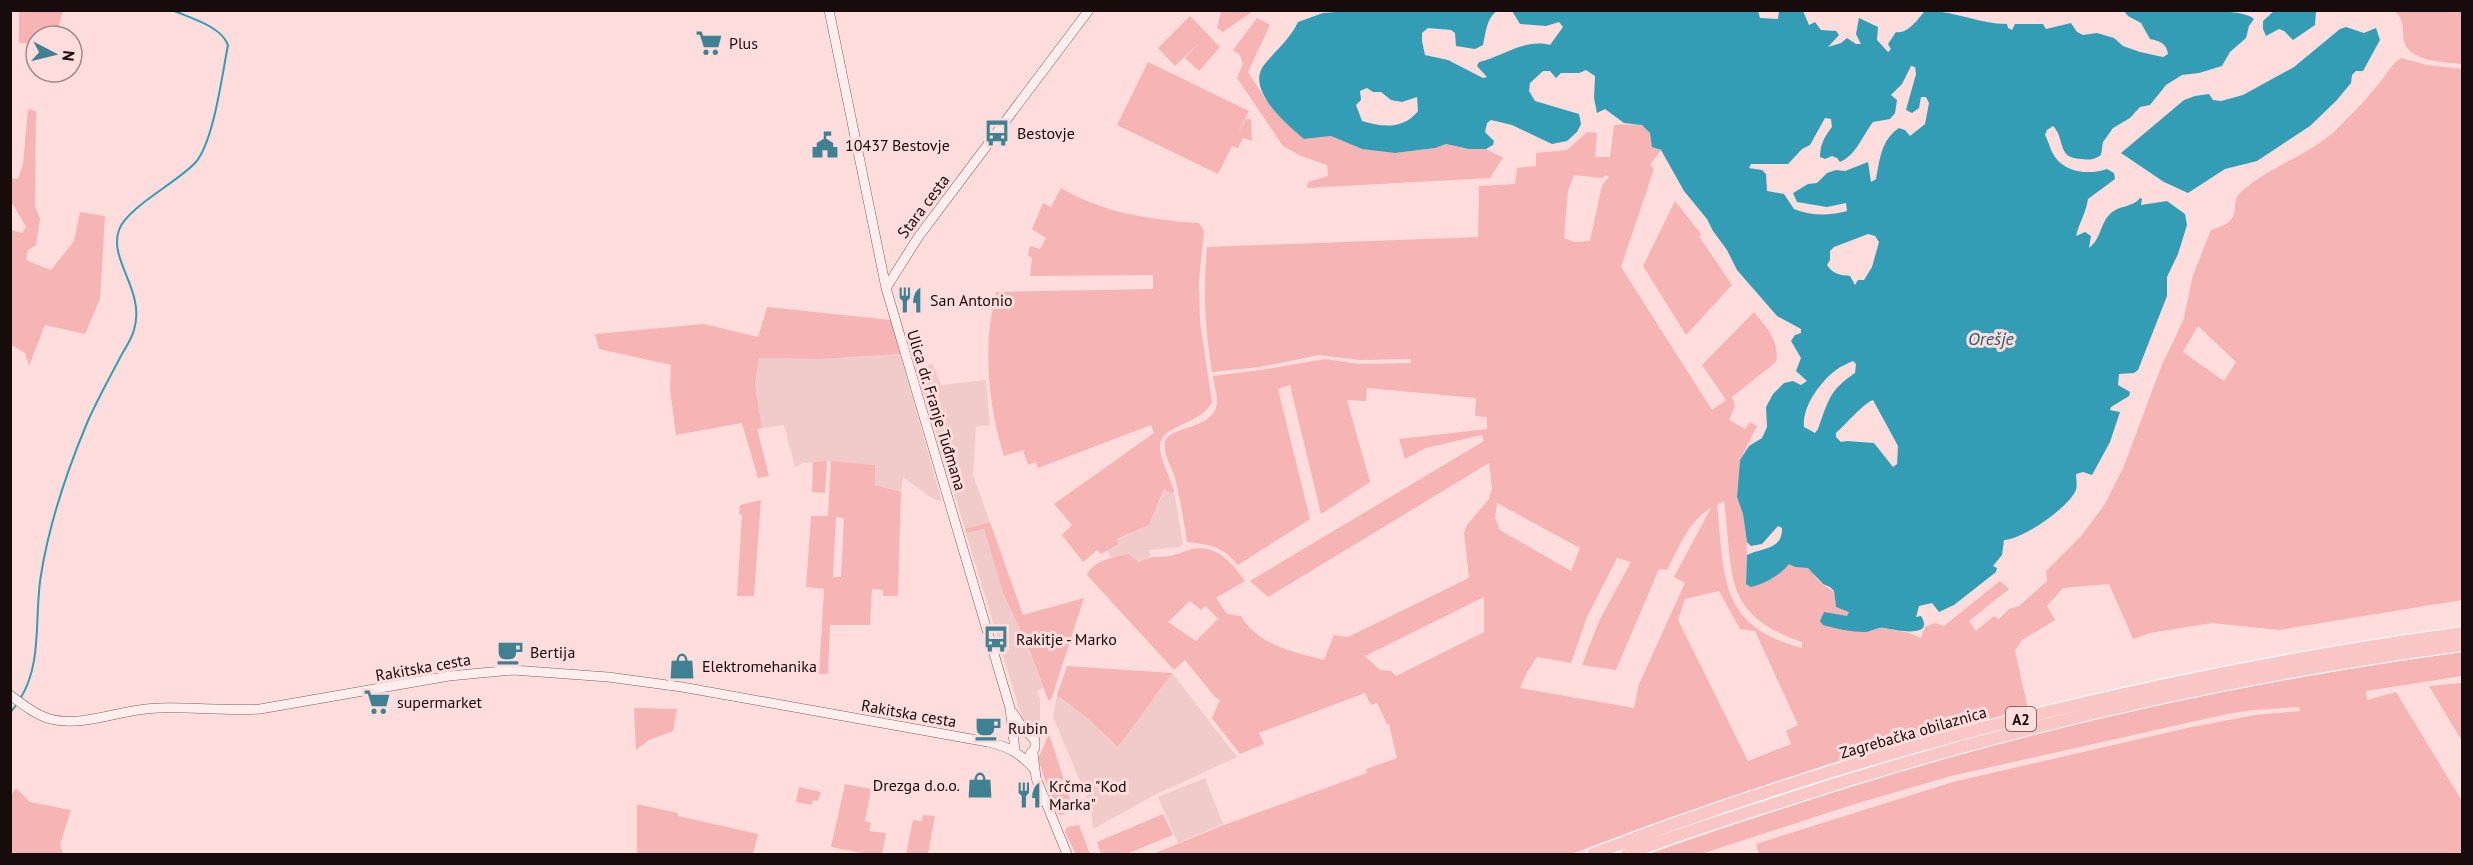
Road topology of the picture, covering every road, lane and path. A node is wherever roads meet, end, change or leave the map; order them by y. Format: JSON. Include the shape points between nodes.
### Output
{"nodes":[{"id":1,"x":830,"y":10,"type":"edge"},
{"id":2,"x":1089,"y":10,"type":"edge"},
{"id":3,"x":886,"y":288,"type":"junction"},
{"id":4,"x":2463,"y":633,"type":"edge"},
{"id":5,"x":2463,"y":645,"type":"edge"},
{"id":6,"x":12,"y":696,"type":"edge"},
{"id":7,"x":1010,"y":708,"type":"junction"},
{"id":8,"x":1027,"y":732,"type":"junction"},
{"id":9,"x":1014,"y":738,"type":"junction"},
{"id":10,"x":988,"y":742,"type":"junction"},
{"id":11,"x":1033,"y":752,"type":"junction"},
{"id":12,"x":1019,"y":753,"type":"junction"},
{"id":13,"x":1034,"y":769,"type":"junction"},
{"id":14,"x":1067,"y":855,"type":"edge"},
{"id":15,"x":1593,"y":855,"type":"edge"},
{"id":16,"x":1627,"y":855,"type":"edge"}],
"edges":[{"from":1,"to":3,"type":"main road","name":"Ulica dr. Franje Tuđmana"},
{"from":2,"to":3,"type":"main road","name":"Stara cesta","via":[[919,237]]},
{"from":3,"to":7,"type":"main road","name":"Ulica dr. Franje Tuđmana"},
{"from":4,"to":15,"type":"highway","name":"Zagrebačka obilaznica","number":"A2","via":[[2247,668],[1994,726],[1839,769]]},
{"from":5,"to":16,"type":"highway","name":"Zagrebačka obilaznica","number":"A2","via":[[2228,684],[2008,735],[1840,782]]},
{"from":6,"to":10,"type":"main road","name":"Rakitska cesta","via":[[49,719],[82,720],[158,708],[260,709],[449,676],[513,670],[682,687]]},
{"from":7,"to":8,"type":"main road","name":"Ulica dr. Franje Tuđmana"},
{"from":7,"to":9,"type":"main road","name":"Ulica dr. Franje Tuđmana"},
{"from":8,"to":9,"type":"main road"},
{"from":8,"to":11,"type":"main road","via":[[1035,740]]},
{"from":9,"to":10,"type":"main road","name":"Rakitska cesta"},
{"from":9,"to":12,"type":"main road"},
{"from":10,"to":12,"type":"main road","name":"Rakitska cesta"},
{"from":11,"to":12,"type":"main road"},
{"from":11,"to":13,"type":"main road"},
{"from":12,"to":13,"type":"main road"},
{"from":13,"to":14,"type":"main road"}]}
